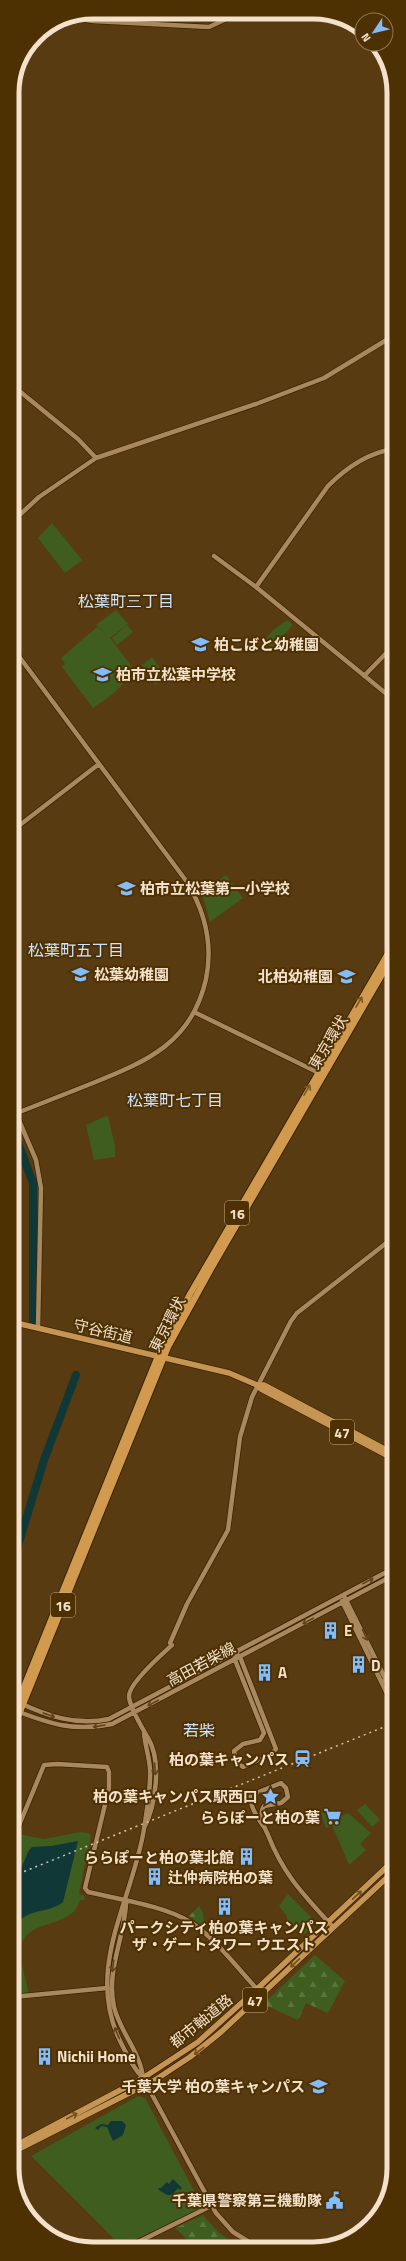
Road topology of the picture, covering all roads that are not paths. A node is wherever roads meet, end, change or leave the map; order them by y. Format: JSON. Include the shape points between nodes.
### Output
{"nodes":[{"id":1,"x":228,"y":19,"type":"edge"},
{"id":2,"x":85,"y":20,"type":"edge"},
{"id":3,"x":387,"y":340,"type":"edge"},
{"id":4,"x":19,"y":391,"type":"edge"},
{"id":5,"x":387,"y":451,"type":"edge"},
{"id":6,"x":96,"y":458,"type":"junction"},
{"id":7,"x":19,"y":516,"type":"edge"},
{"id":8,"x":214,"y":556,"type":"dead end"},
{"id":9,"x":256,"y":587,"type":"junction"},
{"id":10,"x":387,"y":653,"type":"edge"},
{"id":11,"x":19,"y":656,"type":"edge"},
{"id":12,"x":364,"y":676,"type":"junction"},
{"id":13,"x":387,"y":694,"type":"edge"},
{"id":14,"x":99,"y":764,"type":"junction"},
{"id":15,"x":19,"y":826,"type":"edge"},
{"id":16,"x":387,"y":956,"type":"edge"},
{"id":17,"x":387,"y":965,"type":"edge"},
{"id":18,"x":194,"y":1012,"type":"junction"},
{"id":19,"x":320,"y":1073,"type":"junction"},
{"id":20,"x":19,"y":1112,"type":"edge"},
{"id":21,"x":19,"y":1118,"type":"edge"},
{"id":22,"x":387,"y":1242,"type":"edge"},
{"id":23,"x":19,"y":1324,"type":"edge"},
{"id":24,"x":38,"y":1328,"type":"junction"},
{"id":25,"x":161,"y":1356,"type":"junction"},
{"id":26,"x":257,"y":1385,"type":"junction"},
{"id":27,"x":387,"y":1450,"type":"edge"},
{"id":28,"x":387,"y":1455,"type":"edge"},
{"id":29,"x":387,"y":1572,"type":"edge"},
{"id":30,"x":387,"y":1579,"type":"edge"},
{"id":31,"x":342,"y":1595,"type":"junction"},
{"id":32,"x":348,"y":1599,"type":"junction"},
{"id":33,"x":342,"y":1603,"type":"junction"},
{"id":34,"x":234,"y":1652,"type":"junction"},
{"id":35,"x":240,"y":1657,"type":"junction"},
{"id":36,"x":235,"y":1660,"type":"junction"},
{"id":37,"x":386,"y":1680,"type":"joint"},
{"id":38,"x":381,"y":1683,"type":"junction"},
{"id":39,"x":387,"y":1695,"type":"edge"},
{"id":40,"x":19,"y":1700,"type":"edge"},
{"id":41,"x":132,"y":1707,"type":"junction"},
{"id":42,"x":19,"y":1708,"type":"edge"},
{"id":43,"x":19,"y":1708,"type":"edge"},
{"id":44,"x":135,"y":1713,"type":"junction"},
{"id":45,"x":262,"y":1738,"type":"junction"},
{"id":46,"x":274,"y":1739,"type":"junction"},
{"id":47,"x":19,"y":1826,"type":"edge"},
{"id":48,"x":264,"y":1827,"type":"junction"},
{"id":49,"x":387,"y":1867,"type":"edge"},
{"id":50,"x":387,"y":1878,"type":"edge"},
{"id":51,"x":126,"y":1901,"type":"junction"},
{"id":52,"x":328,"y":1922,"type":"junction"},
{"id":53,"x":334,"y":1927,"type":"junction"},
{"id":54,"x":107,"y":1988,"type":"junction"},
{"id":55,"x":257,"y":1989,"type":"junction"},
{"id":56,"x":19,"y":1996,"type":"edge"},
{"id":57,"x":143,"y":2078,"type":"junction"},
{"id":58,"x":147,"y":2085,"type":"junction"},
{"id":59,"x":19,"y":2144,"type":"edge"},
{"id":60,"x":19,"y":2149,"type":"edge"},
{"id":61,"x":211,"y":2206,"type":"junction"},
{"id":62,"x":138,"y":2242,"type":"edge"},
{"id":63,"x":249,"y":2242,"type":"edge"}],
"edges":[{"from":1,"to":2,"type":"street","via":[[204,27]]},
{"from":3,"to":6,"type":"street","via":[[324,378],[256,404]]},
{"from":4,"to":6,"type":"street","via":[[78,439]]},
{"from":5,"to":9,"type":"street","via":[[360,461],[328,486]]},
{"from":6,"to":7,"type":"street","via":[[39,497]]},
{"from":8,"to":9,"type":"street"},
{"from":9,"to":12,"type":"street"},
{"from":10,"to":12,"type":"street"},
{"from":11,"to":14,"type":"street"},
{"from":12,"to":13,"type":"street"},
{"from":14,"to":15,"type":"street"},
{"from":14,"to":18,"type":"street","via":[[187,882],[201,908],[209,956],[204,987]]},
{"from":19,"to":16,"type":"highway","name":"東京環状","number":"16","one_way":true},
{"from":17,"to":19,"type":"highway","name":"東京環状","number":"16"},
{"from":18,"to":19,"type":"street"},
{"from":18,"to":20,"type":"street","via":[[172,1041],[142,1063]]},
{"from":19,"to":25,"type":"highway","name":"東京環状","number":"16"},
{"from":21,"to":24,"type":"street","via":[[36,1160],[41,1188]]},
{"from":22,"to":26,"type":"street","via":[[297,1313]]},
{"from":23,"to":24,"type":"main road","name":"守谷街道","number":"47"},
{"from":24,"to":25,"type":"main road","name":"守谷街道","number":"47"},
{"from":25,"to":26,"type":"main road","name":"守谷街道","number":"47","via":[[221,1370]]},
{"from":25,"to":40,"type":"highway","name":"東京環状","number":"16"},
{"from":26,"to":27,"type":"main road","name":"守谷街道","number":"47","via":[[264,1385]]},
{"from":26,"to":28,"type":"main road","name":"守谷街道","number":"47"},
{"from":26,"to":41,"type":"street","via":[[240,1437],[228,1530],[187,1604],[170,1643],[172,1645],[132,1687],[129,1696]]},
{"from":31,"to":29,"type":"street","name":"高田若柴線","one_way":true},
{"from":30,"to":32,"type":"street","name":"高田若柴線"},
{"from":31,"to":32,"type":"street"},
{"from":31,"to":33,"type":"street"},
{"from":31,"to":34,"type":"street","name":"高田若柴線"},
{"from":32,"to":33,"type":"street","name":"高田若柴線"},
{"from":32,"to":37,"type":"street","one_way":true},
{"from":33,"to":35,"type":"street","name":"高田若柴線","one_way":true},
{"from":33,"to":38,"type":"street"},
{"from":34,"to":35,"type":"street"},
{"from":34,"to":36,"type":"street"},
{"from":34,"to":41,"type":"street","name":"高田若柴線"},
{"from":35,"to":36,"type":"street","name":"高田若柴線"},
{"from":35,"to":46,"type":"street"},
{"from":36,"to":44,"type":"street","name":"高田若柴線","one_way":true},
{"from":36,"to":45,"type":"street","via":[[264,1732]]},
{"from":37,"to":38,"type":"street"},
{"from":38,"to":39,"type":"street"},
{"from":42,"to":41,"type":"street","name":"高田若柴線","one_way":true,"via":[[61,1719],[83,1721],[109,1718]]},
{"from":41,"to":44,"type":"street"},
{"from":44,"to":43,"type":"street","name":"高田若柴線","one_way":true,"via":[[112,1724],[74,1728],[58,1725]]},
{"from":44,"to":51,"type":"street","via":[[144,1733],[150,1785],[144,1828]]},
{"from":45,"to":46,"type":"street"},
{"from":45,"to":46,"type":"street","via":[[236,1748],[233,1754],[239,1765],[245,1766],[273,1754],[276,1749]]},
{"from":47,"to":51,"type":"street","via":[[44,1766],[57,1764],[107,1767],[109,1788],[85,1888],[88,1892]]},
{"from":48,"to":48,"type":"street","via":[[251,1795],[281,1783],[286,1788],[288,1797],[281,1803],[264,1806]]},
{"from":48,"to":52,"type":"street","via":[[287,1875]]},
{"from":52,"to":49,"type":"main road","name":"都市軸道路","number":"47","one_way":true},
{"from":50,"to":53,"type":"main road","name":"都市軸道路","number":"47"},
{"from":51,"to":54,"type":"street","via":[[120,1913],[109,1954]]},
{"from":51,"to":55,"type":"street","via":[[172,1913],[191,1922]]},
{"from":51,"to":57,"type":"street","one_way":true,"via":[[125,1916],[114,1960],[113,1997],[120,2026],[142,2068]]},
{"from":52,"to":53,"type":"street"},
{"from":52,"to":55,"type":"main road","name":"都市軸道路","number":"47"},
{"from":53,"to":58,"type":"main road","name":"都市軸道路","number":"47","one_way":true,"via":[[213,2039]]},
{"from":54,"to":56,"type":"street"},
{"from":57,"to":54,"type":"street","one_way":true,"via":[[136,2072],[115,2028]]},
{"from":55,"to":57,"type":"main road","name":"都市軸道路","number":"47","via":[[198,2042]]},
{"from":57,"to":58,"type":"street"},
{"from":59,"to":57,"type":"main road","name":"都市軸道路","number":"47","one_way":true},
{"from":58,"to":60,"type":"main road","name":"都市軸道路","number":"47"},
{"from":58,"to":61,"type":"street"},
{"from":61,"to":62,"type":"street"},
{"from":61,"to":63,"type":"street","via":[[233,2232]]}]}
